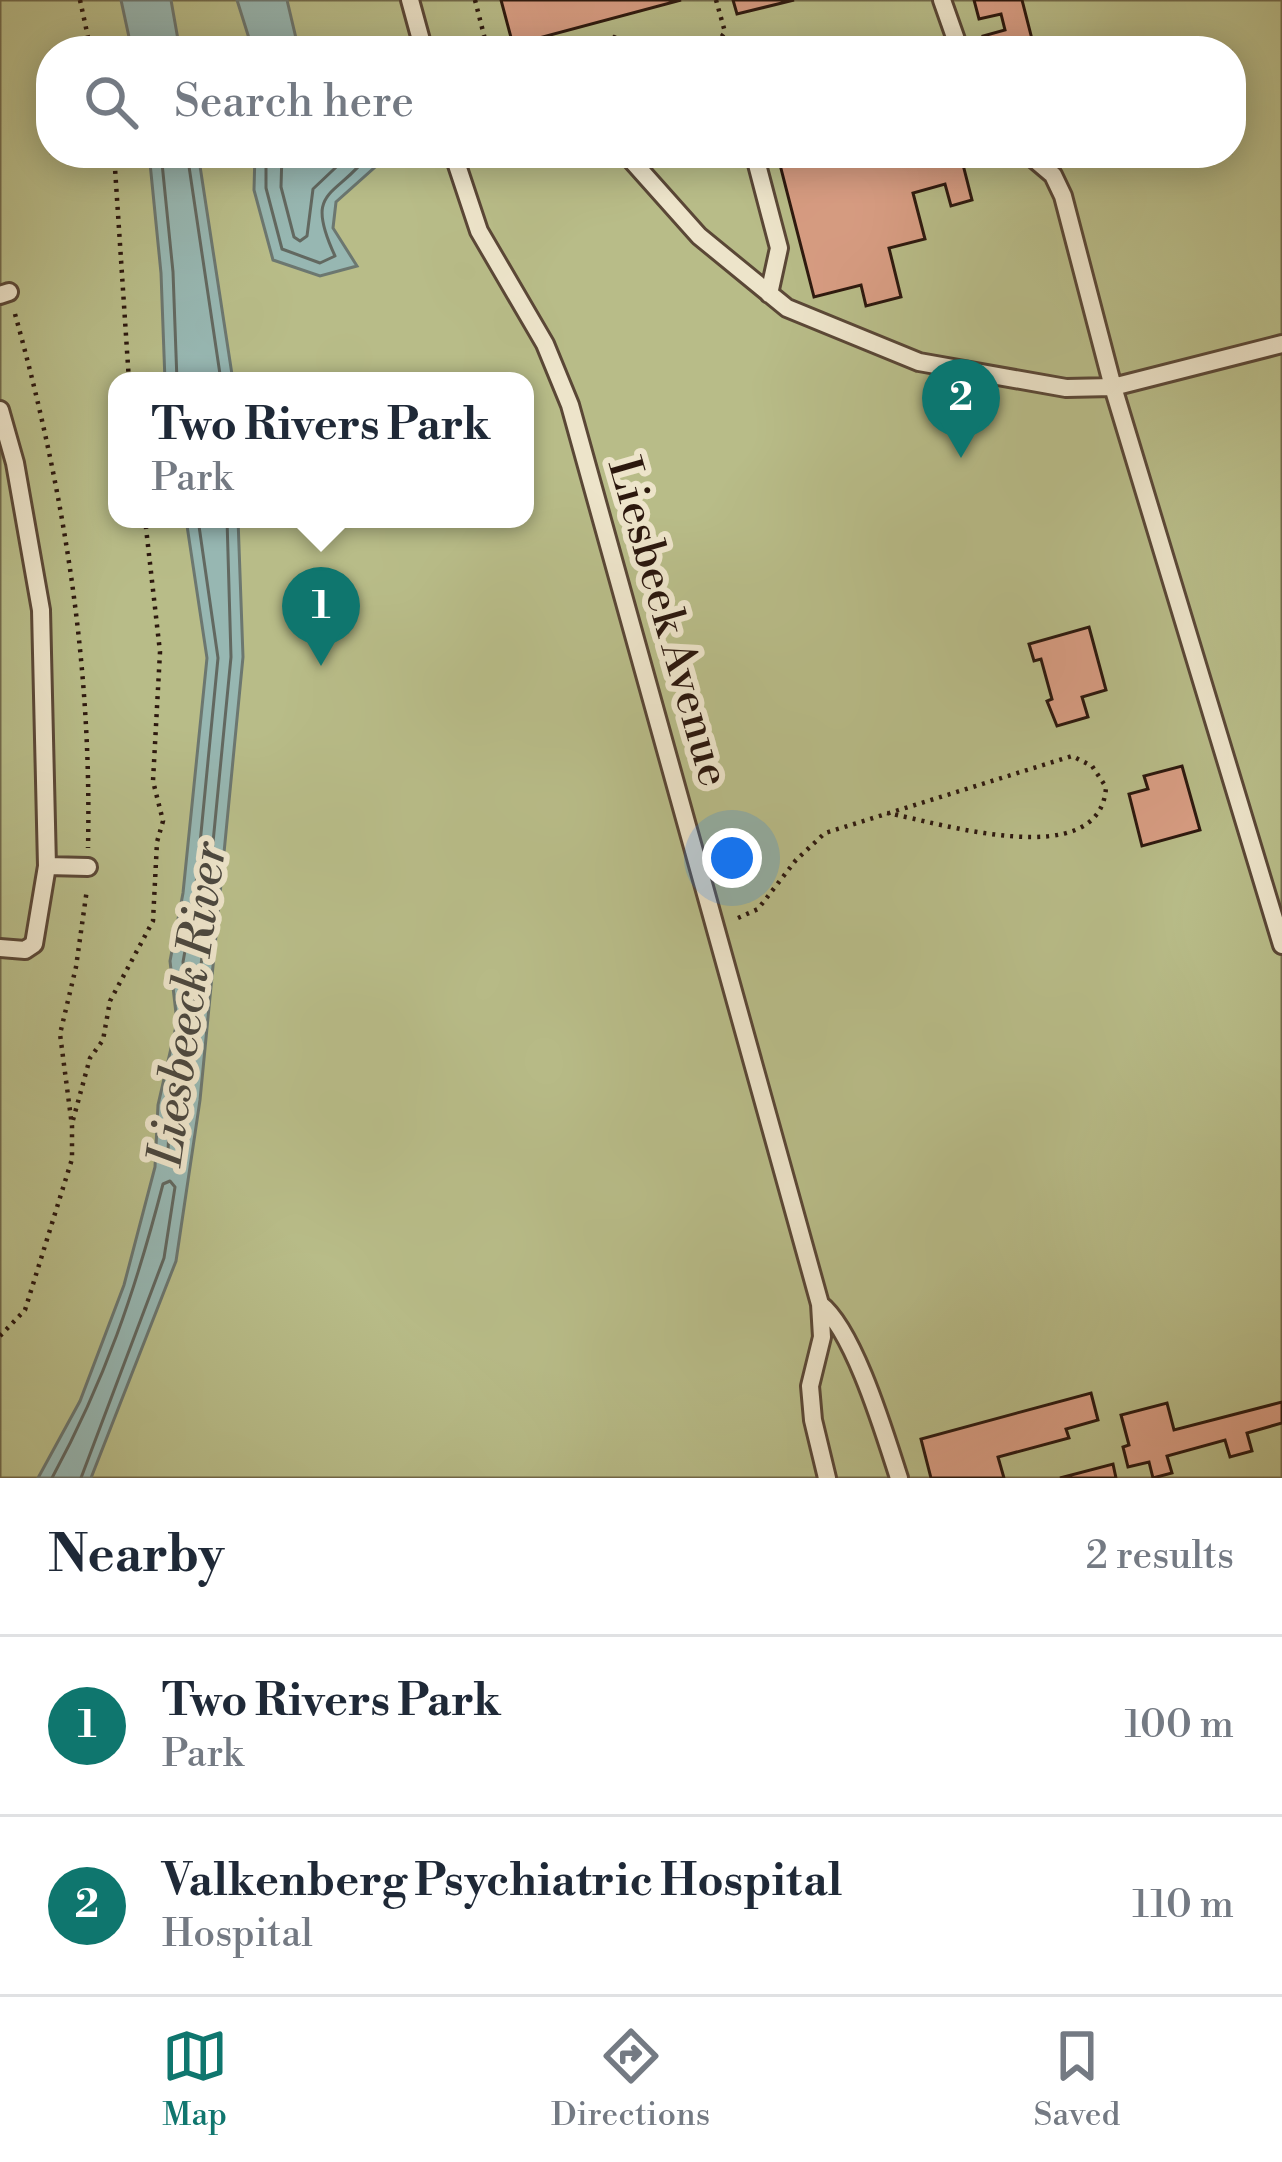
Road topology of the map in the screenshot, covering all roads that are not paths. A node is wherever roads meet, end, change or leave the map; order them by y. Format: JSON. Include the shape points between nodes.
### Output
{"nodes":[{"id":1,"x":410,"y":0,"type":"edge"},
{"id":2,"x":942,"y":0,"type":"edge"},
{"id":3,"x":420,"y":36,"type":"edge"},
{"id":4,"x":954,"y":36,"type":"edge"},
{"id":5,"x":458,"y":168,"type":"edge"},
{"id":6,"x":638,"y":168,"type":"edge"},
{"id":7,"x":758,"y":168,"type":"edge"},
{"id":8,"x":1045,"y":168,"type":"edge"},
{"id":9,"x":770,"y":294,"type":"junction"},
{"id":10,"x":1282,"y":344,"type":"edge"},
{"id":11,"x":1113,"y":387,"type":"junction"},
{"id":12,"x":0,"y":410,"type":"edge"},
{"id":13,"x":47,"y":866,"type":"junction"},
{"id":14,"x":88,"y":867,"type":"dead end"},
{"id":15,"x":1282,"y":945,"type":"edge"},
{"id":16,"x":0,"y":948,"type":"edge"},
{"id":17,"x":820,"y":1304,"type":"junction"},
{"id":18,"x":827,"y":1478,"type":"edge"},
{"id":19,"x":898,"y":1478,"type":"edge"}],
"edges":[{"from":1,"to":3,"type":"lane"},
{"from":2,"to":4,"type":"lane"},
{"from":5,"to":17,"type":"lane","name":"Liesbeek Avenue","via":[[479,231],[545,344],[570,405]]},
{"from":6,"to":9,"type":"lane","via":[[698,236]]},
{"from":7,"to":9,"type":"lane","via":[[779,248]]},
{"from":8,"to":11,"type":"lane","via":[[1063,196]]},
{"from":9,"to":11,"type":"lane","via":[[919,362],[1066,388]]},
{"from":10,"to":11,"type":"lane"},
{"from":11,"to":15,"type":"lane"},
{"from":12,"to":13,"type":"lane","via":[[41,610]]},
{"from":13,"to":14,"type":"lane"},
{"from":13,"to":16,"type":"lane","via":[[34,944]]},
{"from":17,"to":18,"type":"lane","name":"Liesbeek Avenue","via":[[810,1386]]},
{"from":17,"to":19,"type":"lane","via":[[866,1383]]}]}
